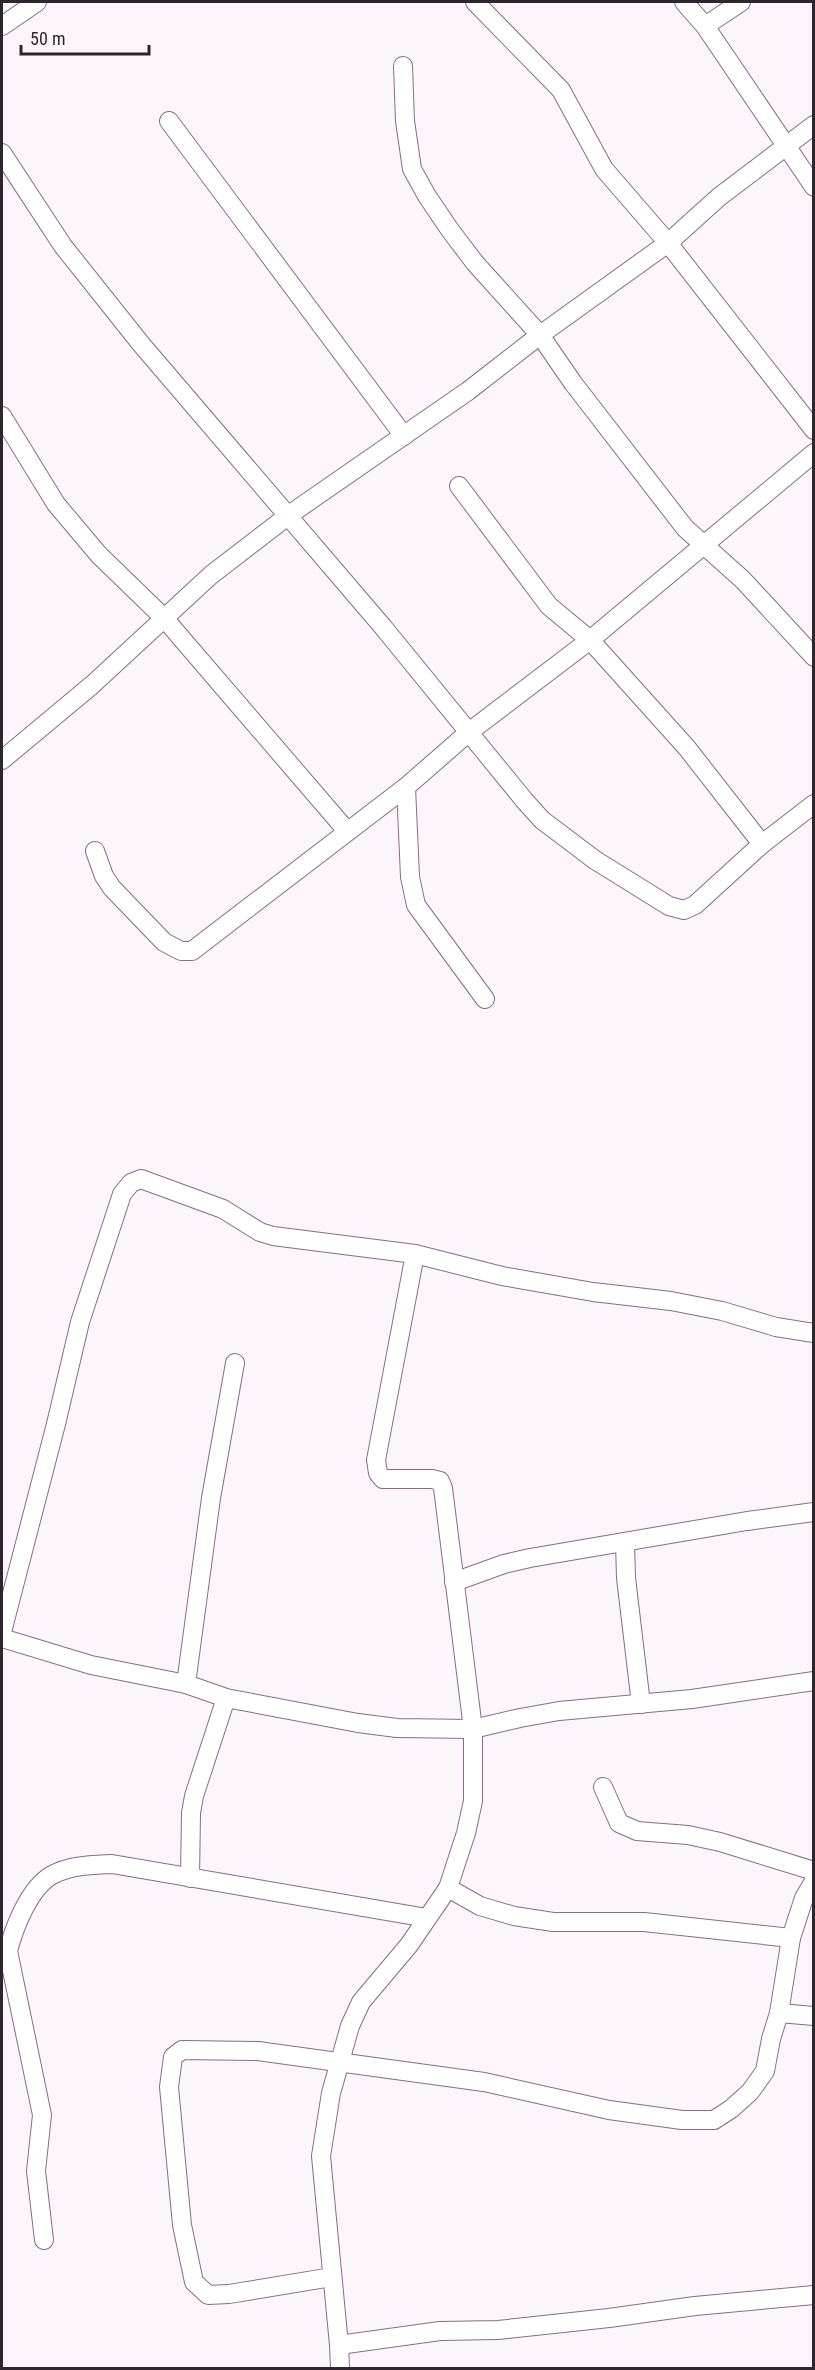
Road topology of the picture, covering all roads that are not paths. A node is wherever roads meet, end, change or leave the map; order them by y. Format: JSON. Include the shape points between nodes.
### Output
{"nodes":[{"id":1,"x":37,"y":2,"type":"edge"},
{"id":2,"x":475,"y":2,"type":"edge"},
{"id":3,"x":684,"y":2,"type":"edge"},
{"id":4,"x":741,"y":2,"type":"edge"},
{"id":5,"x":2,"y":26,"type":"edge"},
{"id":6,"x":705,"y":26,"type":"junction"},
{"id":7,"x":403,"y":66,"type":"dead end"},
{"id":8,"x":169,"y":121,"type":"dead end"},
{"id":9,"x":813,"y":124,"type":"edge"},
{"id":10,"x":788,"y":146,"type":"junction"},
{"id":11,"x":2,"y":153,"type":"edge"},
{"id":12,"x":813,"y":187,"type":"edge"},
{"id":13,"x":668,"y":243,"type":"junction"},
{"id":14,"x":540,"y":334,"type":"junction"},
{"id":15,"x":2,"y":416,"type":"edge"},
{"id":16,"x":813,"y":430,"type":"edge"},
{"id":17,"x":404,"y":436,"type":"junction"},
{"id":18,"x":813,"y":453,"type":"edge"},
{"id":19,"x":459,"y":486,"type":"dead end"},
{"id":20,"x":289,"y":515,"type":"junction"},
{"id":21,"x":702,"y":546,"type":"junction"},
{"id":22,"x":164,"y":618,"type":"junction"},
{"id":23,"x":590,"y":640,"type":"junction"},
{"id":24,"x":813,"y":657,"type":"edge"},
{"id":25,"x":469,"y":732,"type":"junction"},
{"id":26,"x":2,"y":760,"type":"edge"},
{"id":27,"x":406,"y":787,"type":"junction"},
{"id":28,"x":813,"y":804,"type":"edge"},
{"id":29,"x":347,"y":831,"type":"junction"},
{"id":30,"x":762,"y":844,"type":"junction"},
{"id":31,"x":95,"y":851,"type":"dead end"},
{"id":32,"x":485,"y":999,"type":"dead end"},
{"id":33,"x":415,"y":1254,"type":"junction"},
{"id":34,"x":813,"y":1333,"type":"edge"},
{"id":35,"x":235,"y":1363,"type":"dead end"},
{"id":36,"x":813,"y":1512,"type":"edge"},
{"id":37,"x":625,"y":1543,"type":"junction"},
{"id":38,"x":454,"y":1582,"type":"junction"},
{"id":39,"x":2,"y":1632,"type":"edge"},
{"id":40,"x":2,"y":1638,"type":"edge"},
{"id":41,"x":813,"y":1681,"type":"edge"},
{"id":42,"x":186,"y":1684,"type":"junction"},
{"id":43,"x":226,"y":1698,"type":"junction"},
{"id":44,"x":641,"y":1704,"type":"junction"},
{"id":45,"x":473,"y":1729,"type":"junction"},
{"id":46,"x":603,"y":1787,"type":"dead end"},
{"id":47,"x":813,"y":1871,"type":"edge"},
{"id":48,"x":190,"y":1878,"type":"junction"},
{"id":49,"x":813,"y":1881,"type":"edge"},
{"id":50,"x":448,"y":1888,"type":"junction"},
{"id":51,"x":427,"y":1918,"type":"junction"},
{"id":52,"x":791,"y":1938,"type":"junction"},
{"id":53,"x":779,"y":2013,"type":"junction"},
{"id":54,"x":813,"y":2016,"type":"edge"},
{"id":55,"x":338,"y":2061,"type":"junction"},
{"id":56,"x":44,"y":2240,"type":"dead end"},
{"id":57,"x":332,"y":2277,"type":"junction"},
{"id":58,"x":813,"y":2295,"type":"edge"},
{"id":59,"x":339,"y":2345,"type":"junction"},
{"id":60,"x":340,"y":2368,"type":"edge"}],
"edges":[{"from":1,"to":5,"type":"street"},
{"from":2,"to":13,"type":"street","via":[[561,90],[604,169]]},
{"from":3,"to":6,"type":"street"},
{"from":4,"to":6,"type":"street"},
{"from":6,"to":10,"type":"street"},
{"from":7,"to":14,"type":"street","via":[[412,169],[469,255]]},
{"from":8,"to":17,"type":"street"},
{"from":9,"to":10,"type":"street"},
{"from":10,"to":12,"type":"street"},
{"from":10,"to":13,"type":"street","via":[[719,197]]},
{"from":11,"to":20,"type":"street","via":[[63,246]]},
{"from":13,"to":14,"type":"street"},
{"from":13,"to":16,"type":"street"},
{"from":14,"to":17,"type":"street"},
{"from":14,"to":21,"type":"street","via":[[669,509]]},
{"from":15,"to":22,"type":"street","via":[[56,504],[99,555]]},
{"from":17,"to":20,"type":"street"},
{"from":18,"to":21,"type":"street"},
{"from":19,"to":23,"type":"street","via":[[549,606]]},
{"from":20,"to":22,"type":"street","via":[[211,575]]},
{"from":20,"to":25,"type":"street"},
{"from":21,"to":23,"type":"street"},
{"from":21,"to":24,"type":"street","via":[[743,580]]},
{"from":22,"to":26,"type":"street"},
{"from":22,"to":29,"type":"street"},
{"from":23,"to":25,"type":"street"},
{"from":23,"to":30,"type":"street","via":[[687,748]]},
{"from":25,"to":27,"type":"street"},
{"from":25,"to":30,"type":"street","via":[[542,820],[595,860],[669,906],[684,910],[695,905]]},
{"from":27,"to":29,"type":"street"},
{"from":27,"to":32,"type":"street","via":[[410,877],[416,905]]},
{"from":28,"to":30,"type":"street"},
{"from":29,"to":31,"type":"street","via":[[192,951],[181,951],[164,942],[112,888]]},
{"from":33,"to":34,"type":"street","via":[[502,1276],[671,1301]]},
{"from":33,"to":38,"type":"street","via":[[376,1460],[383,1479],[440,1481]]},
{"from":33,"to":39,"type":"street","via":[[273,1236],[223,1209],[141,1179],[131,1183],[122,1194],[80,1322]]},
{"from":35,"to":42,"type":"street","via":[[211,1498]]},
{"from":36,"to":37,"type":"street"},
{"from":37,"to":38,"type":"street","via":[[521,1560]]},
{"from":37,"to":44,"type":"street"},
{"from":38,"to":45,"type":"street"},
{"from":40,"to":42,"type":"street","via":[[91,1665]]},
{"from":41,"to":44,"type":"street"},
{"from":42,"to":43,"type":"street"},
{"from":43,"to":45,"type":"street","via":[[396,1728]]},
{"from":43,"to":48,"type":"street","via":[[194,1796]]},
{"from":44,"to":45,"type":"street","via":[[559,1711]]},
{"from":45,"to":50,"type":"street","via":[[473,1801]]},
{"from":46,"to":47,"type":"street","via":[[619,1823],[637,1831],[720,1842]]},
{"from":48,"to":51,"type":"street"},
{"from":48,"to":56,"type":"street","via":[[112,1864],[77,1866],[52,1875],[35,1890],[13,1931],[8,1952],[42,2115],[36,2171]]},
{"from":49,"to":52,"type":"street"},
{"from":50,"to":51,"type":"street"},
{"from":50,"to":52,"type":"street","via":[[480,1906],[553,1922],[644,1922]]},
{"from":51,"to":55,"type":"street","via":[[409,1946],[361,2002]]},
{"from":52,"to":53,"type":"street"},
{"from":53,"to":54,"type":"street"},
{"from":53,"to":55,"type":"street","via":[[765,2071],[750,2092],[714,2120],[682,2120],[609,2110],[484,2082]]},
{"from":55,"to":57,"type":"street","via":[[321,2156]]},
{"from":55,"to":57,"type":"street","via":[[258,2051],[182,2050],[173,2057],[168,2087],[182,2225],[194,2282],[208,2295]]},
{"from":57,"to":59,"type":"street"},
{"from":58,"to":59,"type":"street","via":[[498,2330],[440,2331]]},
{"from":59,"to":60,"type":"street"}]}
